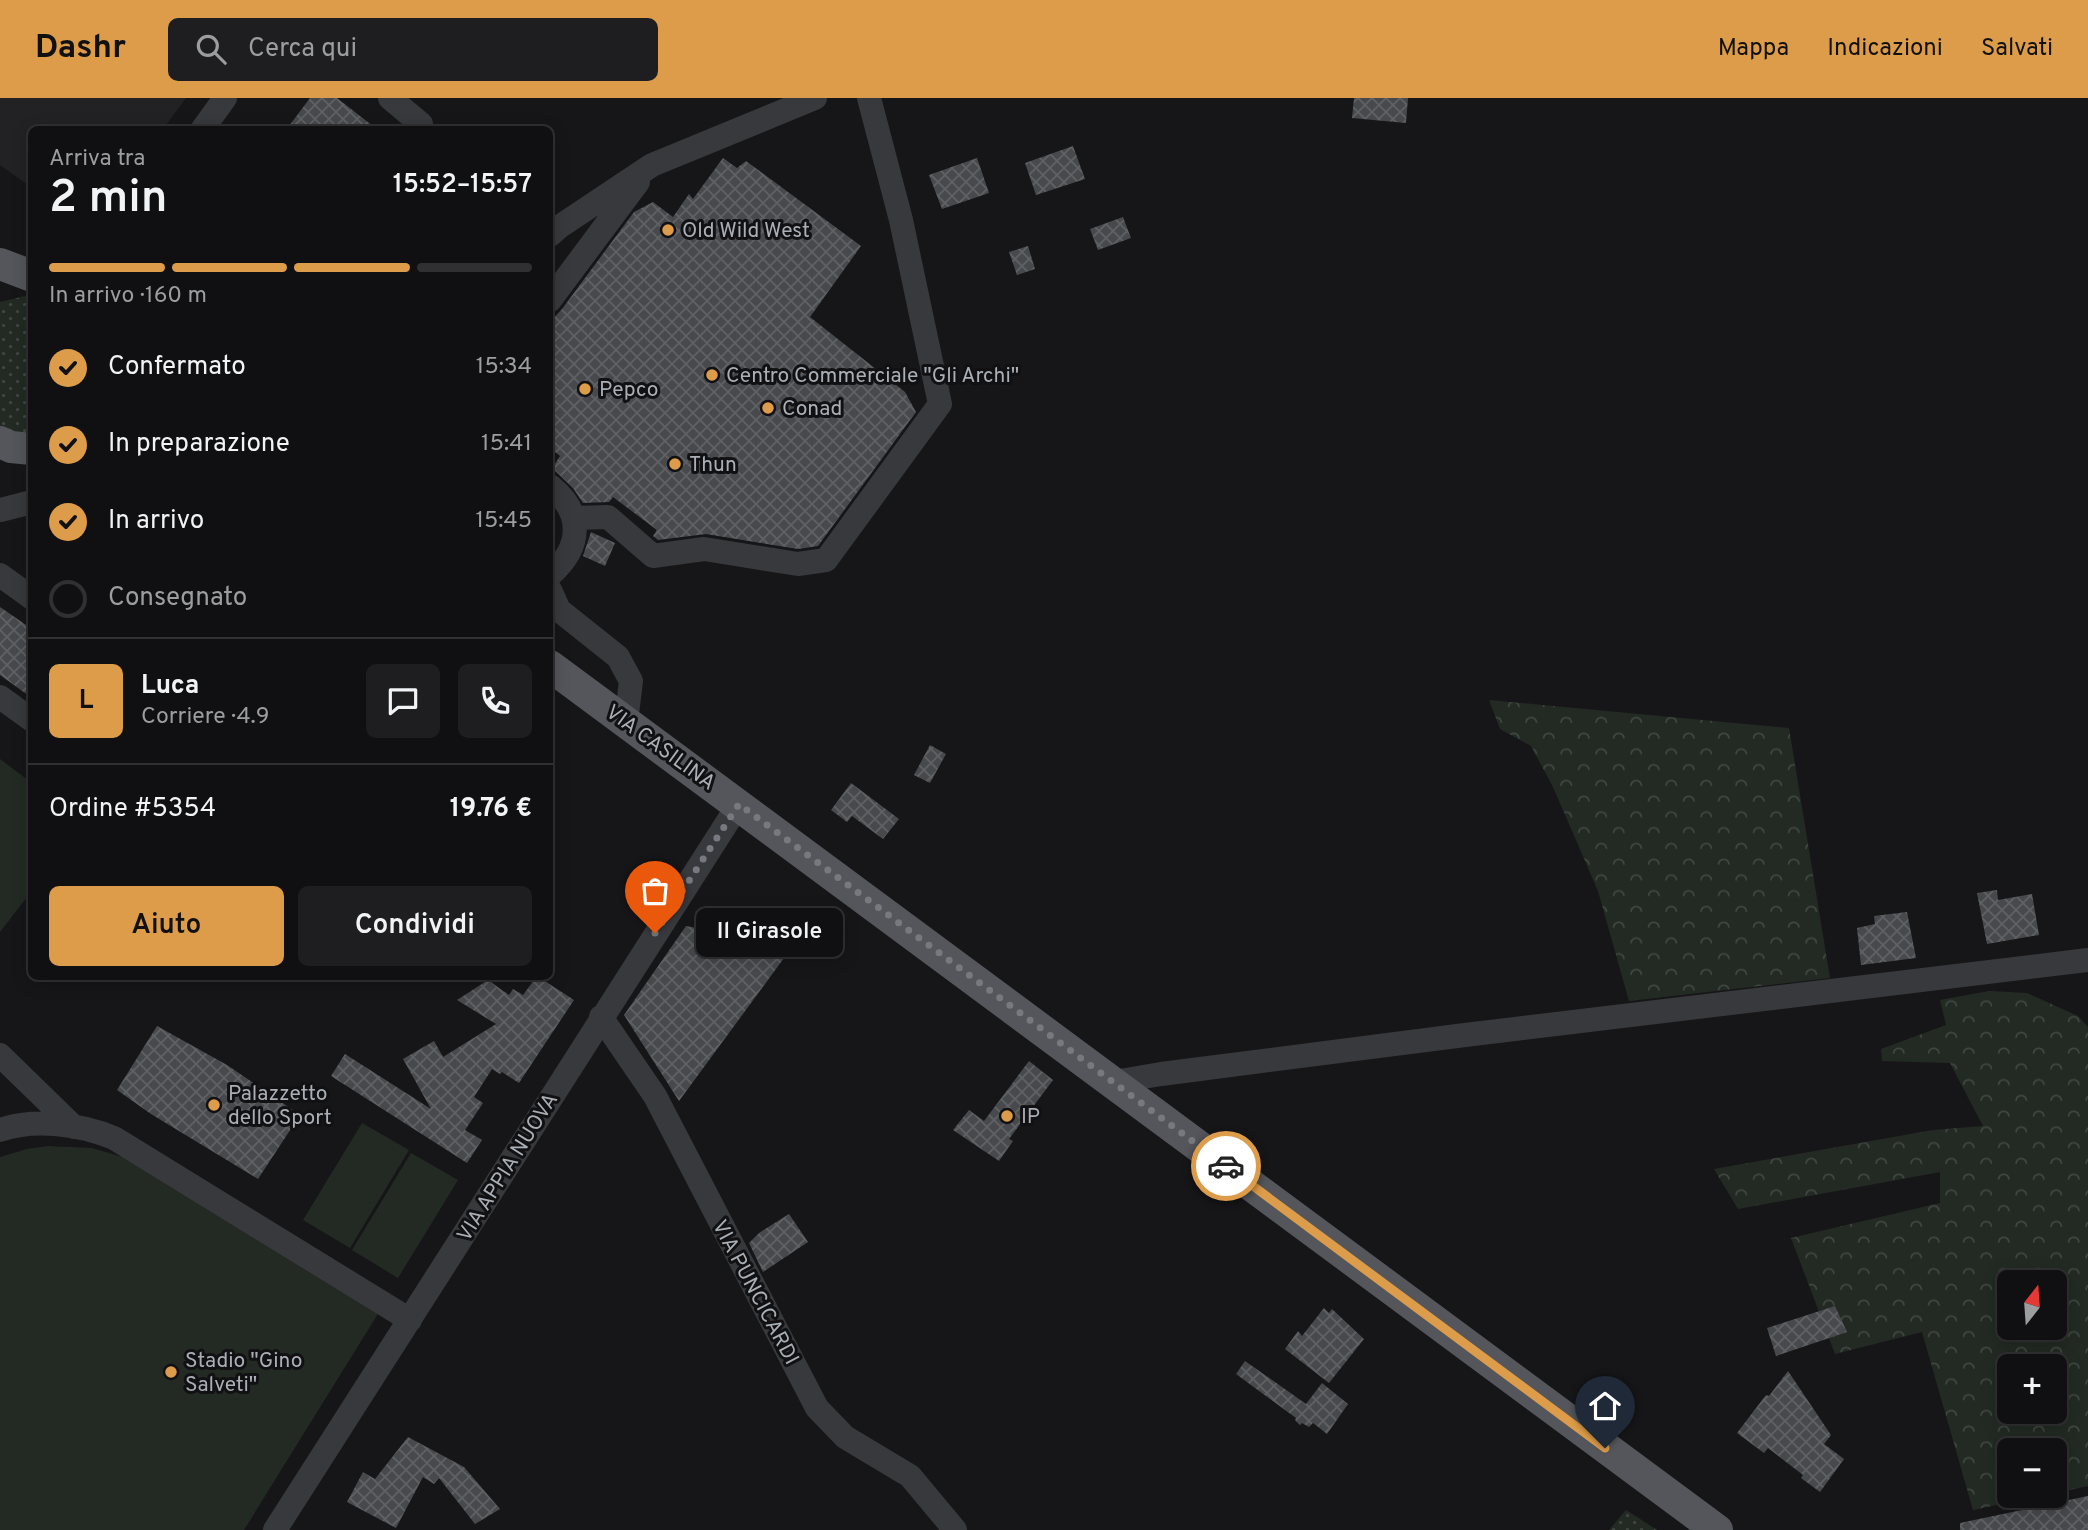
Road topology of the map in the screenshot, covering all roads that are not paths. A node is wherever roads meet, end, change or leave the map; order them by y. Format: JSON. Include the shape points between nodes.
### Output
{"nodes":[{"id":1,"x":225,"y":98,"type":"edge"},
{"id":2,"x":390,"y":98,"type":"edge"},
{"id":3,"x":815,"y":98,"type":"edge"},
{"id":4,"x":869,"y":98,"type":"edge"},
{"id":5,"x":205,"y":126,"type":"edge"},
{"id":6,"x":421,"y":126,"type":"edge"},
{"id":7,"x":652,"y":165,"type":"junction"},
{"id":8,"x":553,"y":233,"type":"edge"},
{"id":9,"x":0,"y":264,"type":"edge"},
{"id":10,"x":28,"y":274,"type":"edge"},
{"id":11,"x":28,"y":282,"type":"edge"},
{"id":12,"x":0,"y":288,"type":"edge"},
{"id":13,"x":553,"y":296,"type":"edge"},
{"id":14,"x":553,"y":489,"type":"edge"},
{"id":15,"x":28,"y":503,"type":"edge"},
{"id":16,"x":0,"y":510,"type":"edge"},
{"id":17,"x":575,"y":518,"type":"junction"},
{"id":18,"x":553,"y":572,"type":"edge"},
{"id":19,"x":0,"y":575,"type":"edge"},
{"id":20,"x":28,"y":594,"type":"edge"},
{"id":21,"x":553,"y":597,"type":"edge"},
{"id":22,"x":553,"y":668,"type":"edge"},
{"id":23,"x":0,"y":697,"type":"edge"},
{"id":24,"x":28,"y":717,"type":"edge"},
{"id":25,"x":626,"y":722,"type":"junction"},
{"id":26,"x":739,"y":804,"type":"junction"},
{"id":27,"x":2088,"y":960,"type":"edge"},
{"id":28,"x":601,"y":1017,"type":"junction"},
{"id":29,"x":0,"y":1055,"type":"edge"},
{"id":30,"x":1114,"y":1083,"type":"junction"},
{"id":31,"x":74,"y":1127,"type":"junction"},
{"id":32,"x":0,"y":1130,"type":"edge"},
{"id":33,"x":410,"y":1320,"type":"junction"},
{"id":34,"x":275,"y":1530,"type":"edge"},
{"id":35,"x":955,"y":1530,"type":"edge"},
{"id":36,"x":1717,"y":1530,"type":"edge"}],
"edges":[{"from":1,"to":5,"type":"street"},
{"from":2,"to":6,"type":"street"},
{"from":3,"to":7,"type":"street"},
{"from":4,"to":17,"type":"street","via":[[901,220],[940,404],[826,560],[798,564],[704,549],[653,556],[608,517]]},
{"from":7,"to":8,"type":"street"},
{"from":7,"to":13,"type":"street"},
{"from":9,"to":10,"type":"main road"},
{"from":11,"to":12,"type":"main road"},
{"from":14,"to":17,"type":"street"},
{"from":15,"to":16,"type":"street"},
{"from":17,"to":18,"type":"street","via":[[572,543]]},
{"from":19,"to":20,"type":"street"},
{"from":21,"to":25,"type":"street","via":[[559,610],[618,657],[631,681]]},
{"from":22,"to":25,"type":"main road","name":"VIA CASILINA"},
{"from":23,"to":24,"type":"street"},
{"from":25,"to":26,"type":"main road","name":"VIA CASILINA"},
{"from":26,"to":28,"type":"street","name":"VIA APPIA NUOVA"},
{"from":26,"to":30,"type":"main road","name":"VIA CASILINA"},
{"from":27,"to":30,"type":"street","via":[[1465,1035]]},
{"from":28,"to":33,"type":"street","name":"VIA APPIA NUOVA"},
{"from":28,"to":35,"type":"street","name":"VIA PUNCICARDI","via":[[654,1096],[817,1408],[845,1437],[910,1476]]},
{"from":29,"to":31,"type":"street"},
{"from":30,"to":36,"type":"main road","name":"VIA CASILINA"},
{"from":31,"to":32,"type":"street","via":[[43,1123]]},
{"from":31,"to":33,"type":"street","via":[[114,1138]]},
{"from":33,"to":34,"type":"street","name":"VIA APPIA NUOVA"}]}
